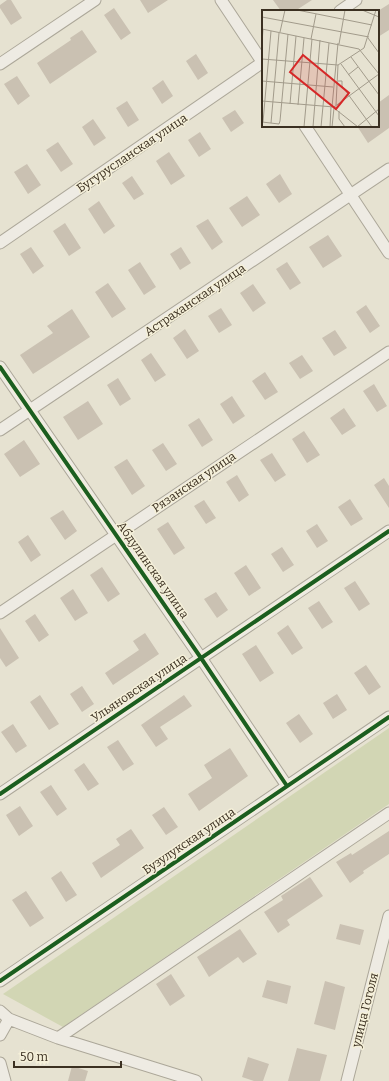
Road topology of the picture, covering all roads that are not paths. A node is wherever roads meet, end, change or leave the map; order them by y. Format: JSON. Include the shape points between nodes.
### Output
{"nodes":[{"id":1,"x":95,"y":0,"type":"edge"},
{"id":2,"x":221,"y":0,"type":"edge"},
{"id":3,"x":356,"y":0,"type":"edge"},
{"id":4,"x":341,"y":10,"type":"edge"},
{"id":5,"x":262,"y":62,"type":"edge"},
{"id":6,"x":0,"y":64,"type":"edge"},
{"id":7,"x":262,"y":64,"type":"edge"},
{"id":8,"x":306,"y":127,"type":"edge"},
{"id":9,"x":389,"y":169,"type":"edge"},
{"id":10,"x":351,"y":196,"type":"junction"},
{"id":11,"x":0,"y":243,"type":"edge"},
{"id":12,"x":389,"y":253,"type":"edge"},
{"id":13,"x":389,"y":352,"type":"edge"},
{"id":14,"x":0,"y":367,"type":"edge"},
{"id":15,"x":30,"y":410,"type":"junction"},
{"id":16,"x":0,"y":430,"type":"edge"},
{"id":17,"x":389,"y":531,"type":"edge"},
{"id":18,"x":117,"y":534,"type":"junction"},
{"id":19,"x":0,"y":613,"type":"edge"},
{"id":20,"x":202,"y":658,"type":"junction"},
{"id":21,"x":389,"y":717,"type":"edge"},
{"id":22,"x":287,"y":786,"type":"junction"},
{"id":23,"x":0,"y":794,"type":"edge"},
{"id":24,"x":389,"y":813,"type":"edge"},
{"id":25,"x":389,"y":916,"type":"edge"},
{"id":26,"x":0,"y":981,"type":"edge"},
{"id":27,"x":0,"y":1012,"type":"edge"},
{"id":28,"x":9,"y":1019,"type":"junction"},
{"id":29,"x":0,"y":1036,"type":"edge"},
{"id":30,"x":58,"y":1038,"type":"junction"},
{"id":31,"x":0,"y":1063,"type":"edge"},
{"id":32,"x":5,"y":1081,"type":"edge"},
{"id":33,"x":196,"y":1081,"type":"edge"},
{"id":34,"x":347,"y":1081,"type":"edge"}],
"edges":[{"from":1,"to":6,"type":"street"},
{"from":2,"to":5,"type":"street"},
{"from":3,"to":4,"type":"street"},
{"from":7,"to":11,"type":"street","name":"Бугурусланская улица"},
{"from":8,"to":10,"type":"street"},
{"from":9,"to":10,"type":"street","name":"Астраханская улица"},
{"from":10,"to":12,"type":"street"},
{"from":10,"to":15,"type":"street","name":"Астраханская улица"},
{"from":13,"to":18,"type":"street","name":"Рязанская улица"},
{"from":14,"to":15,"type":"street","name":"Абдулинская улица"},
{"from":15,"to":16,"type":"street","name":"Астраханская улица"},
{"from":15,"to":18,"type":"street","name":"Абдулинская улица"},
{"from":17,"to":20,"type":"street","name":"Ульяновская улица"},
{"from":18,"to":19,"type":"street","name":"Рязанская улица"},
{"from":18,"to":20,"type":"street","name":"Абдулинская улица"},
{"from":20,"to":22,"type":"street","name":"Абдулинская улица"},
{"from":20,"to":23,"type":"street","name":"Ульяновская улица"},
{"from":21,"to":22,"type":"street","name":"Бузулукская улица"},
{"from":22,"to":26,"type":"street","name":"Бузулукская улица"},
{"from":24,"to":30,"type":"street"},
{"from":25,"to":34,"type":"street","name":"улица Гоголя"},
{"from":27,"to":28,"type":"street"},
{"from":28,"to":29,"type":"street"},
{"from":28,"to":30,"type":"street"},
{"from":30,"to":33,"type":"street"},
{"from":31,"to":32,"type":"street"}]}
